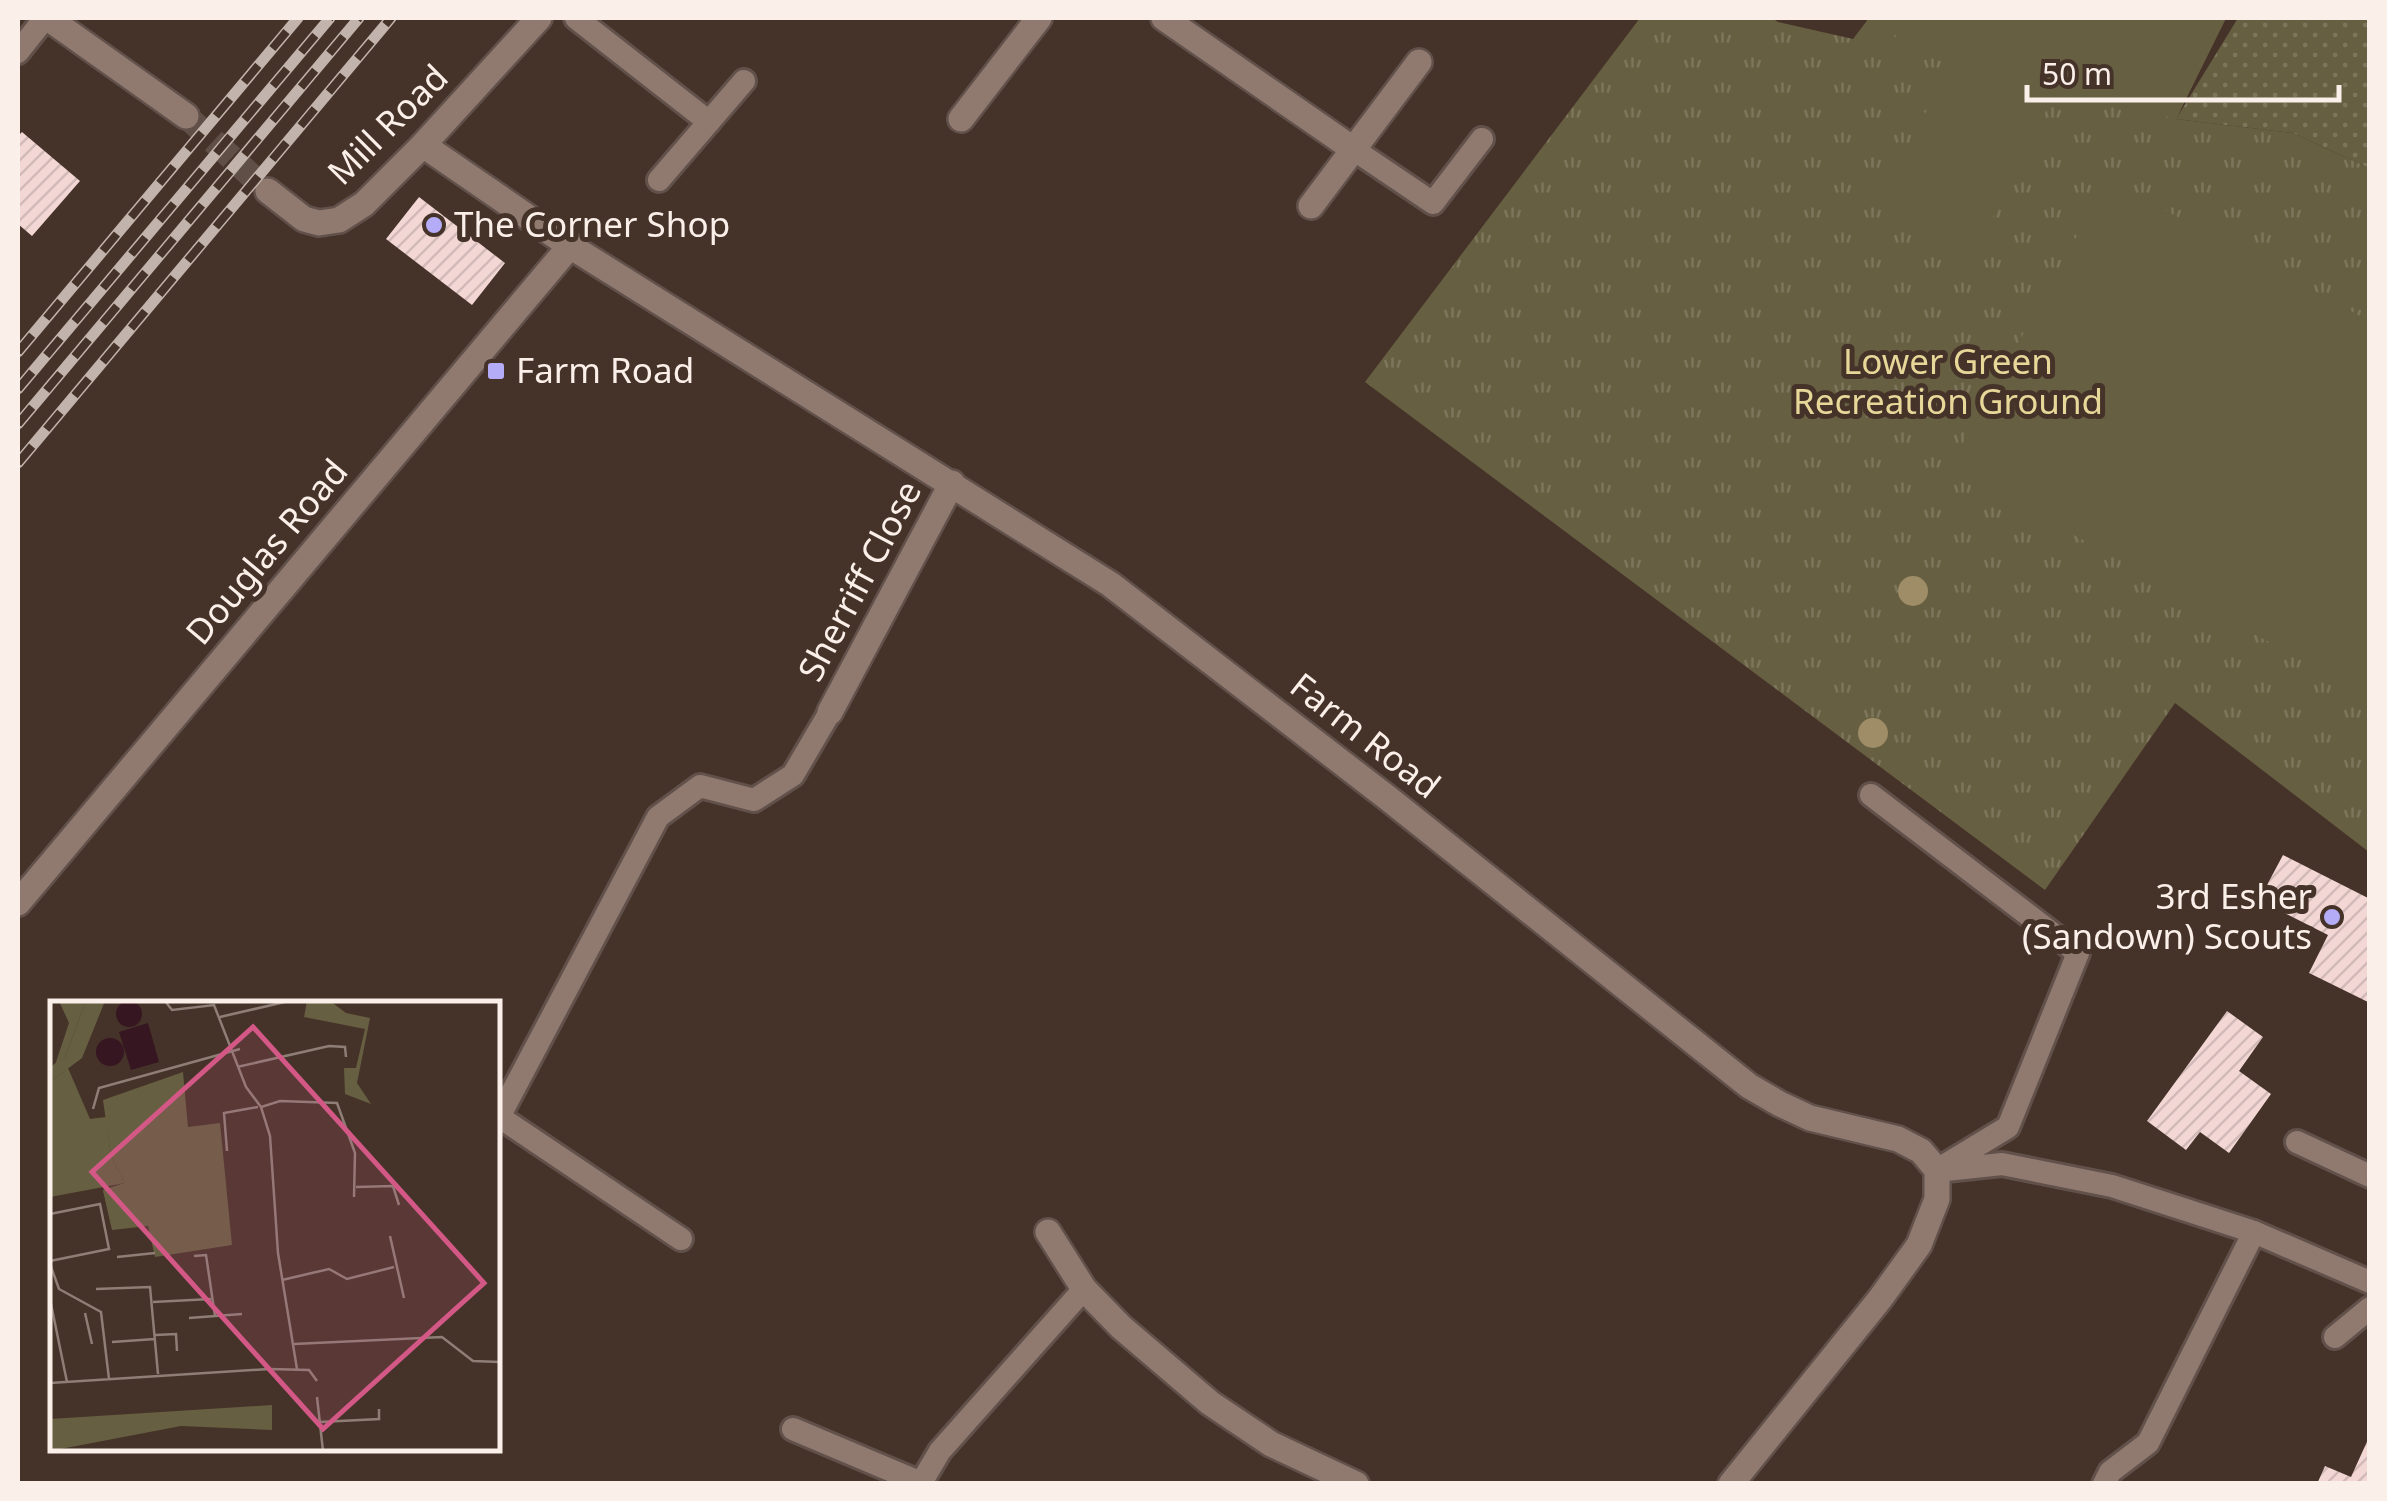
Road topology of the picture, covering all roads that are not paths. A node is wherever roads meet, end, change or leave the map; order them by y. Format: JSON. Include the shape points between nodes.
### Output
{"nodes":[{"id":1,"x":47,"y":18,"type":"edge"},
{"id":2,"x":539,"y":18,"type":"edge"},
{"id":3,"x":576,"y":18,"type":"edge"},
{"id":4,"x":1039,"y":18,"type":"edge"},
{"id":5,"x":1181,"y":22,"type":"edge"},
{"id":6,"x":18,"y":52,"type":"edge"},
{"id":7,"x":1419,"y":62,"type":"dead end"},
{"id":8,"x":744,"y":81,"type":"dead end"},
{"id":9,"x":186,"y":116,"type":"tunnel mouth"},
{"id":10,"x":961,"y":118,"type":"dead end"},
{"id":11,"x":708,"y":122,"type":"junction"},
{"id":12,"x":1482,"y":139,"type":"dead end"},
{"id":13,"x":423,"y":144,"type":"junction"},
{"id":14,"x":1353,"y":149,"type":"junction"},
{"id":15,"x":659,"y":180,"type":"dead end"},
{"id":16,"x":268,"y":191,"type":"tunnel mouth"},
{"id":17,"x":1311,"y":206,"type":"dead end"},
{"id":18,"x":570,"y":246,"type":"junction"},
{"id":19,"x":952,"y":483,"type":"junction"},
{"id":20,"x":830,"y":712,"type":"joint"},
{"id":21,"x":1871,"y":795,"type":"dead end"},
{"id":22,"x":18,"y":903,"type":"edge"},
{"id":23,"x":500,"y":1112,"type":"edge"},
{"id":24,"x":500,"y":1117,"type":"edge"},
{"id":25,"x":2298,"y":1142,"type":"dead end"},
{"id":26,"x":1937,"y":1170,"type":"junction"},
{"id":27,"x":2370,"y":1176,"type":"edge"},
{"id":28,"x":1048,"y":1232,"type":"dead end"},
{"id":29,"x":2254,"y":1232,"type":"junction"},
{"id":30,"x":681,"y":1239,"type":"dead end"},
{"id":31,"x":2370,"y":1282,"type":"edge"},
{"id":32,"x":1084,"y":1289,"type":"junction"},
{"id":33,"x":2370,"y":1308,"type":"edge"},
{"id":34,"x":2335,"y":1337,"type":"dead end"},
{"id":35,"x":792,"y":1429,"type":"dead end"},
{"id":36,"x":1356,"y":1484,"type":"edge"},
{"id":37,"x":1731,"y":1484,"type":"edge"},
{"id":38,"x":2104,"y":1484,"type":"edge"}],
"edges":[{"from":1,"to":6,"type":"lane"},
{"from":1,"to":9,"type":"street"},
{"from":2,"to":13,"type":"street","name":"Mill Road"},
{"from":3,"to":11,"type":"lane"},
{"from":4,"to":10,"type":"street"},
{"from":5,"to":14,"type":"street"},
{"from":7,"to":14,"type":"street"},
{"from":8,"to":11,"type":"lane"},
{"from":11,"to":15,"type":"lane"},
{"from":12,"to":14,"type":"lane","via":[[1434,203]]},
{"from":13,"to":16,"type":"street","name":"Mill Road","via":[[339,220],[304,219]]},
{"from":13,"to":18,"type":"street","name":"Farm Road"},
{"from":14,"to":17,"type":"street"},
{"from":18,"to":19,"type":"street","name":"Farm Road"},
{"from":18,"to":22,"type":"street","name":"Douglas Road"},
{"from":19,"to":20,"type":"street","name":"Sherriff Close"},
{"from":19,"to":26,"type":"street","name":"Farm Road","via":[[1189,643],[1749,1086],[1810,1118],[1898,1139]]},
{"from":20,"to":23,"type":"lane","via":[[793,774],[754,800],[700,786],[658,817]]},
{"from":21,"to":26,"type":"lane","via":[[2078,952],[2008,1126]]},
{"from":24,"to":30,"type":"lane"},
{"from":25,"to":27,"type":"lane"},
{"from":26,"to":29,"type":"lane","via":[[2002,1164],[2112,1186]]},
{"from":26,"to":37,"type":"street","via":[[1937,1200],[1918,1245]]},
{"from":28,"to":32,"type":"street"},
{"from":29,"to":31,"type":"lane"},
{"from":29,"to":38,"type":"lane","via":[[2148,1442]]},
{"from":32,"to":35,"type":"lane","via":[[940,1451],[922,1483]]},
{"from":32,"to":36,"type":"street","via":[[1210,1404],[1271,1444]]},
{"from":33,"to":34,"type":"lane"}]}
